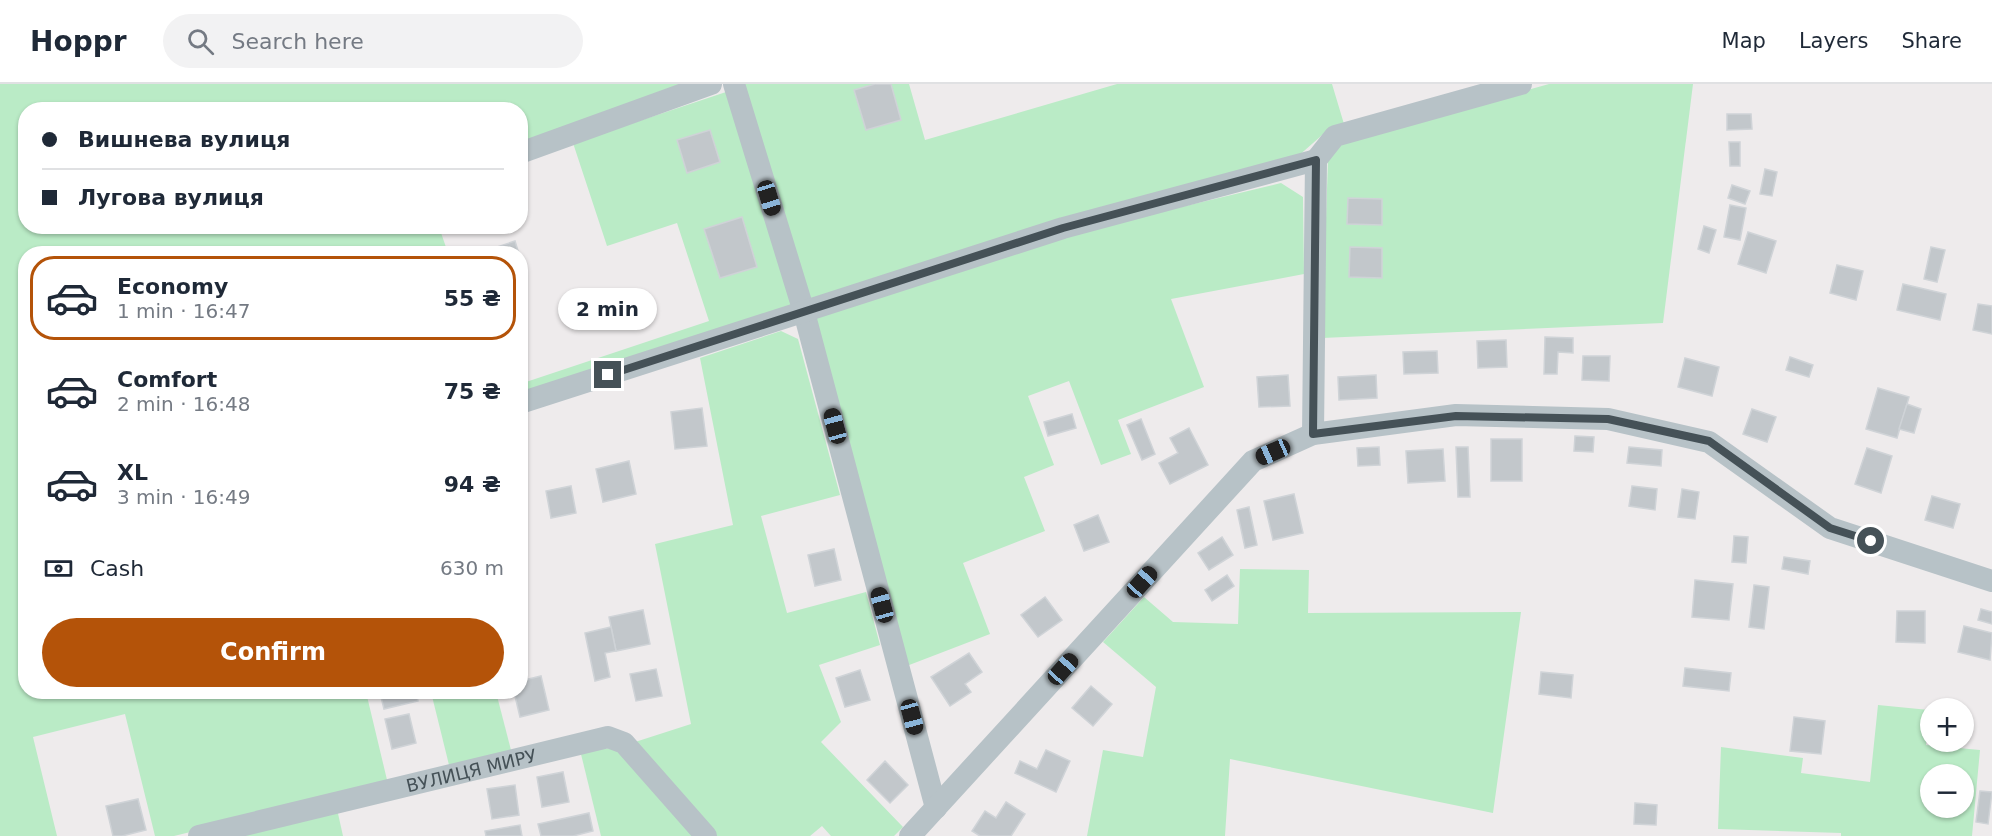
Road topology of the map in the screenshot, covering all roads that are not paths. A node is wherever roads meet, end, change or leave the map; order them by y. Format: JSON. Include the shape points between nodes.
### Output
{"nodes":[{"id":1,"x":711,"y":84,"type":"edge"},
{"id":2,"x":734,"y":84,"type":"edge"},
{"id":3,"x":1521,"y":84,"type":"edge"},
{"id":4,"x":528,"y":150,"type":"edge"},
{"id":5,"x":1316,"y":160,"type":"junction"},
{"id":6,"x":804,"y":312,"type":"junction"},
{"id":7,"x":528,"y":401,"type":"edge"},
{"id":8,"x":1313,"y":434,"type":"junction"},
{"id":9,"x":1992,"y":581,"type":"edge"},
{"id":10,"x":936,"y":808,"type":"junction"},
{"id":11,"x":199,"y":836,"type":"edge"},
{"id":12,"x":706,"y":836,"type":"edge"},
{"id":13,"x":910,"y":836,"type":"edge"}],
"edges":[{"from":1,"to":4,"type":"street"},
{"from":2,"to":6,"type":"street"},
{"from":3,"to":5,"type":"street","via":[[1335,136]]},
{"from":5,"to":6,"type":"street","via":[[1063,228]]},
{"from":5,"to":8,"type":"street"},
{"from":6,"to":7,"type":"street"},
{"from":6,"to":10,"type":"street"},
{"from":8,"to":9,"type":"street","via":[[1456,416],[1608,419],[1709,441],[1830,528]]},
{"from":8,"to":10,"type":"street","via":[[1253,460]]},
{"from":10,"to":13,"type":"street"},
{"from":11,"to":12,"type":"street","name":"ВУЛИЦЯ МИРУ","via":[[608,737],[624,743]]}]}
